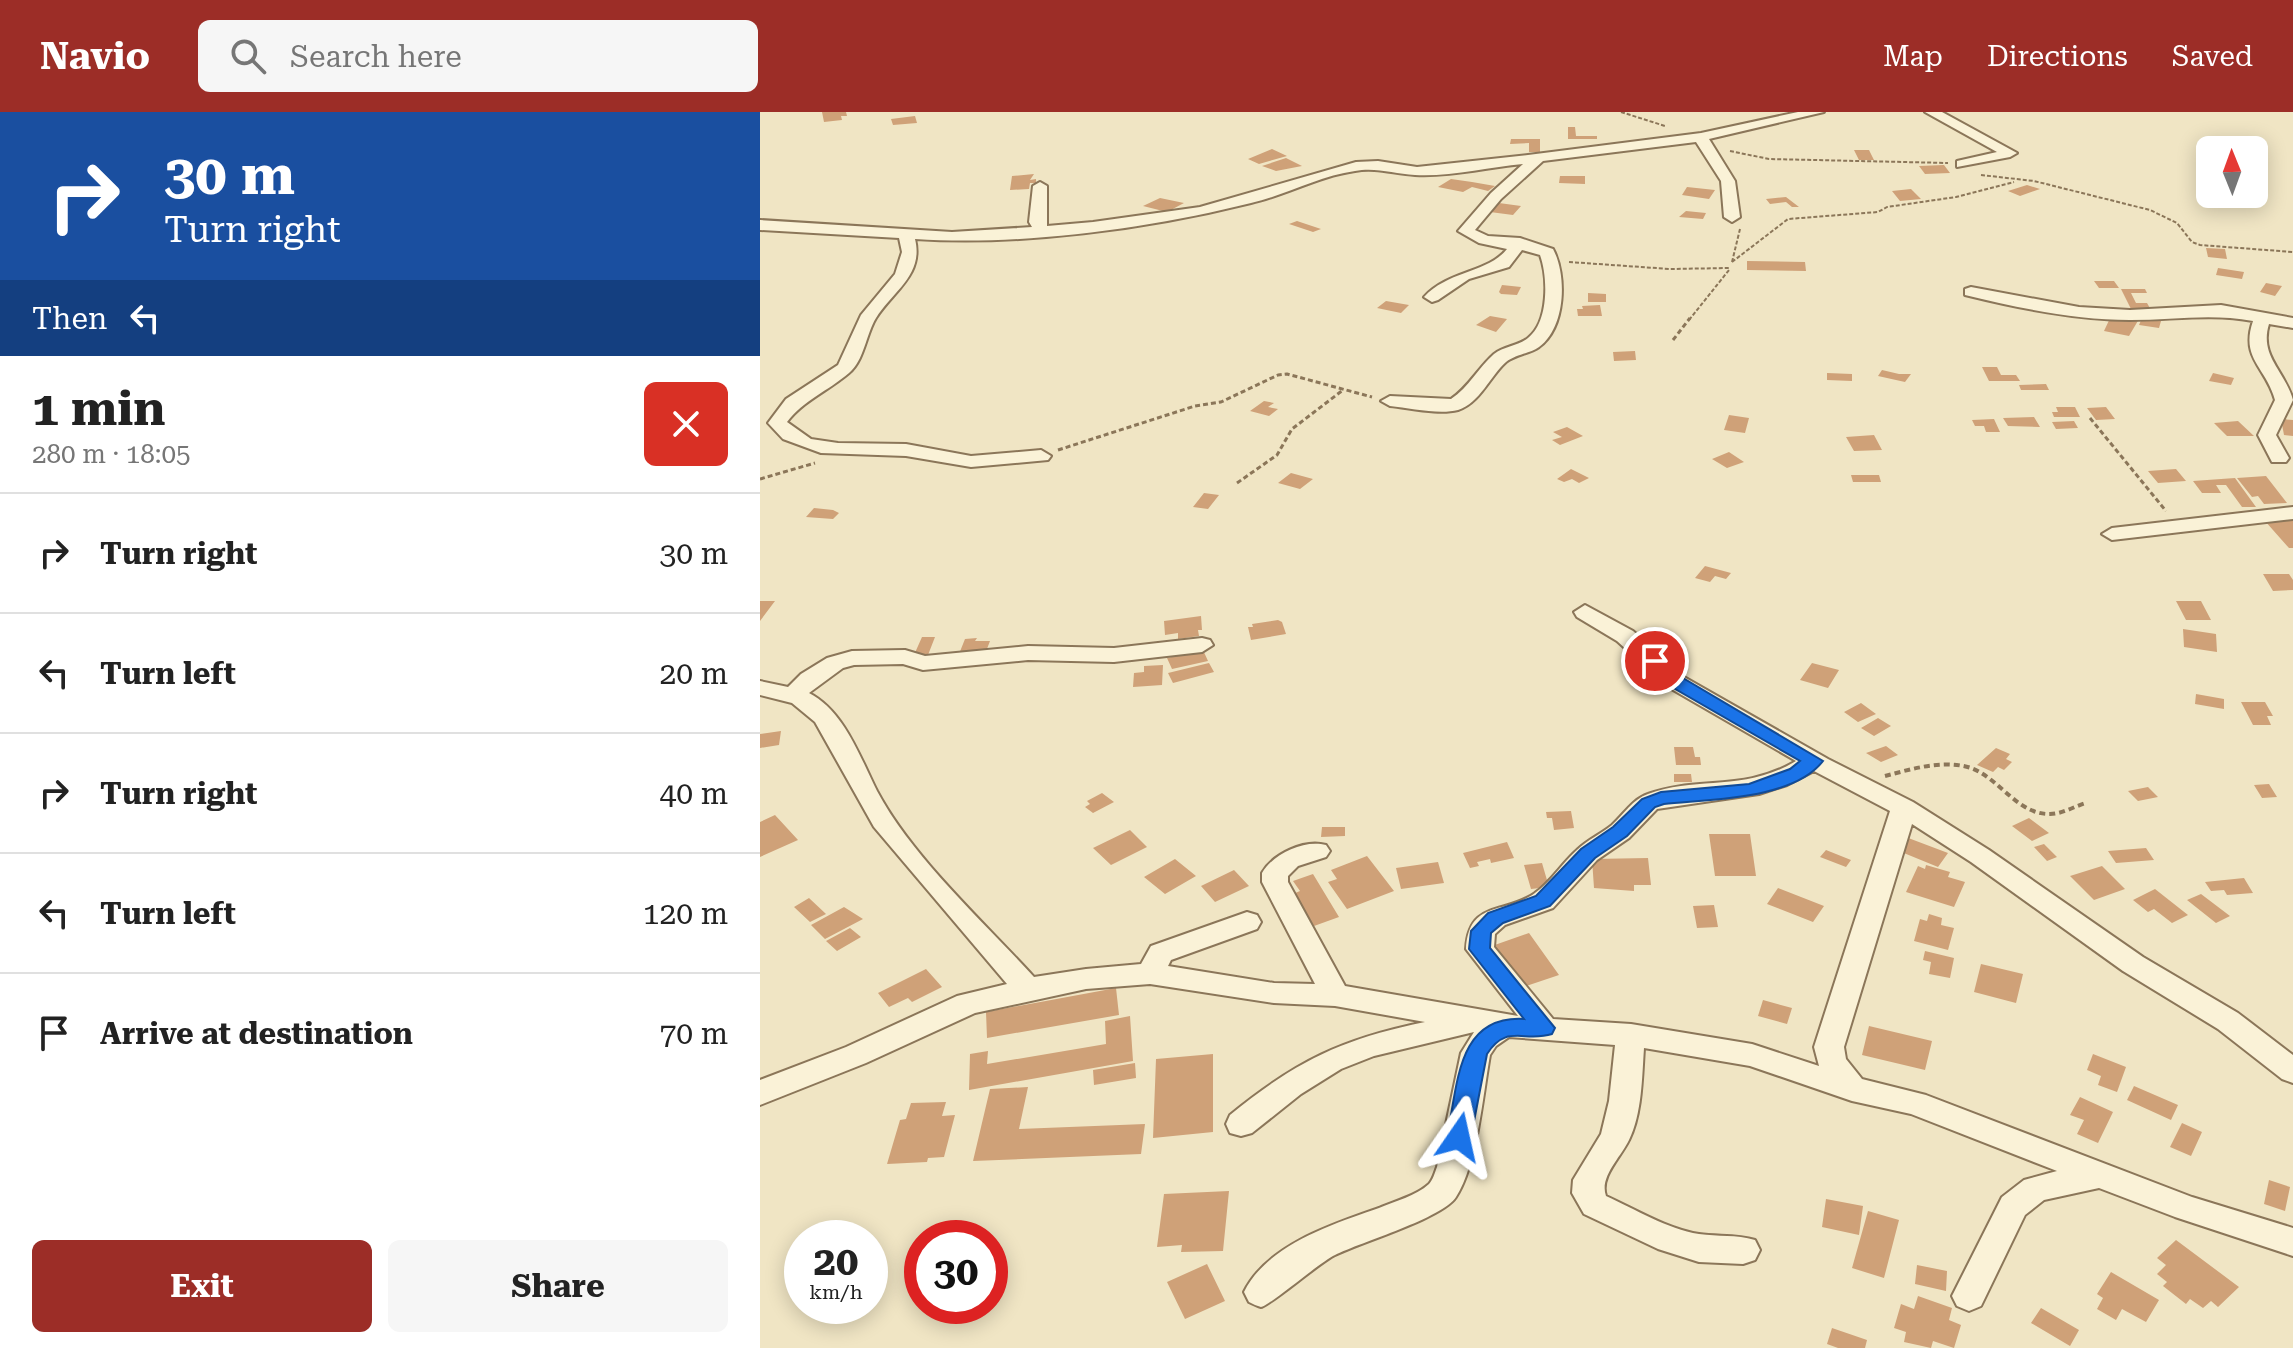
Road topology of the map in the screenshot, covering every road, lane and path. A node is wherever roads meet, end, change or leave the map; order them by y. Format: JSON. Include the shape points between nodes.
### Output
{"nodes":[{"id":1,"x":1817,"y":112,"type":"edge"},
{"id":2,"x":1932,"y":112,"type":"edge"},
{"id":3,"x":1702,"y":139,"type":"junction"},
{"id":4,"x":1538,"y":158,"type":"junction"},
{"id":5,"x":1962,"y":164,"type":"junction"},
{"id":6,"x":2016,"y":181,"type":"junction"},
{"id":7,"x":1040,"y":186,"type":"dead end"},
{"id":8,"x":1732,"y":217,"type":"joint"},
{"id":9,"x":760,"y":225,"type":"edge"},
{"id":10,"x":1042,"y":231,"type":"junction"},
{"id":11,"x":906,"y":235,"type":"junction"},
{"id":12,"x":1520,"y":243,"type":"junction"},
{"id":13,"x":2293,"y":252,"type":"edge"},
{"id":14,"x":1550,"y":260,"type":"junction"},
{"id":15,"x":1732,"y":262,"type":"junction"},
{"id":16,"x":1730,"y":268,"type":"junction"},
{"id":17,"x":1971,"y":292,"type":"dead end"},
{"id":18,"x":1432,"y":297,"type":"dead end"},
{"id":19,"x":2262,"y":319,"type":"junction"},
{"id":20,"x":2293,"y":323,"type":"edge"},
{"id":21,"x":1673,"y":340,"type":"dead end"},
{"id":22,"x":1343,"y":390,"type":"junction"},
{"id":23,"x":1390,"y":401,"type":"joint"},
{"id":24,"x":2090,"y":418,"type":"dead end"},
{"id":25,"x":1041,"y":456,"type":"joint"},
{"id":26,"x":2279,"y":458,"type":"dead end"},
{"id":27,"x":818,"y":462,"type":"dead end"},
{"id":28,"x":760,"y":479,"type":"edge"},
{"id":29,"x":1237,"y":483,"type":"dead end"},
{"id":30,"x":2293,"y":513,"type":"edge"},
{"id":31,"x":2181,"y":527,"type":"junction"},
{"id":32,"x":2112,"y":534,"type":"dead end"},
{"id":33,"x":1585,"y":612,"type":"dead end"},
{"id":34,"x":1202,"y":645,"type":"dead end"},
{"id":35,"x":760,"y":688,"type":"edge"},
{"id":36,"x":794,"y":694,"type":"junction"},
{"id":37,"x":1813,"y":761,"type":"junction"},
{"id":38,"x":1855,"y":784,"type":"junction"},
{"id":39,"x":2086,"y":803,"type":"dead end"},
{"id":40,"x":1904,"y":808,"type":"junction"},
{"id":41,"x":1317,"y":851,"type":"dead end"},
{"id":42,"x":1247,"y":922,"type":"dead end"},
{"id":43,"x":1150,"y":974,"type":"junction"},
{"id":44,"x":1028,"y":989,"type":"junction"},
{"id":45,"x":1335,"y":995,"type":"junction"},
{"id":46,"x":1490,"y":1024,"type":"junction"},
{"id":47,"x":1544,"y":1028,"type":"junction"},
{"id":48,"x":1631,"y":1035,"type":"junction"},
{"id":49,"x":2293,"y":1071,"type":"edge"},
{"id":50,"x":1852,"y":1089,"type":"junction"},
{"id":51,"x":760,"y":1093,"type":"edge"},
{"id":52,"x":1241,"y":1124,"type":"dead end"},
{"id":53,"x":2103,"y":1174,"type":"junction"},
{"id":54,"x":2293,"y":1242,"type":"edge"},
{"id":55,"x":1743,"y":1250,"type":"dead end"},
{"id":56,"x":1261,"y":1292,"type":"dead end"},
{"id":57,"x":1969,"y":1296,"type":"dead end"}],
"edges":[{"from":1,"to":3,"type":"street"},
{"from":2,"to":5,"type":"street","via":[[2010,153]]},
{"from":3,"to":4,"type":"street"},
{"from":3,"to":5,"type":"path","via":[[1769,159]]},
{"from":3,"to":8,"type":"street","via":[[1728,181]]},
{"from":4,"to":10,"type":"street","via":[[1417,171],[1356,166],[1200,211]]},
{"from":4,"to":12,"type":"street","via":[[1466,231],[1481,239]]},
{"from":5,"to":6,"type":"path","via":[[1978,174]]},
{"from":6,"to":13,"type":"path","via":[[2150,210],[2177,223],[2200,245]]},
{"from":6,"to":15,"type":"path","via":[[1878,212],[1799,216],[1773,228]]},
{"from":7,"to":10,"type":"street","via":[[1037,222]]},
{"from":8,"to":15,"type":"path","via":[[1740,235]]},
{"from":9,"to":11,"type":"street"},
{"from":10,"to":11,"type":"street"},
{"from":11,"to":25,"type":"street","via":[[910,252],[903,274],[869,315],[845,368],[792,403],[777,423],[807,442],[838,450],[906,450],[981,461]]},
{"from":12,"to":14,"type":"street","via":[[1547,252]]},
{"from":12,"to":18,"type":"street","via":[[1503,264],[1463,276]]},
{"from":14,"to":16,"type":"path","via":[[1649,270]]},
{"from":14,"to":23,"type":"street","via":[[1552,310],[1535,343],[1499,358],[1454,405]]},
{"from":15,"to":16,"type":"path"},
{"from":16,"to":21,"type":"path"},
{"from":17,"to":19,"type":"street","via":[[2079,312],[2221,310]]},
{"from":19,"to":20,"type":"street"},
{"from":19,"to":26,"type":"street","via":[[2254,342],[2284,400],[2267,435]]},
{"from":22,"to":23,"type":"path"},
{"from":22,"to":25,"type":"path","via":[[1278,375],[1221,402]]},
{"from":22,"to":29,"type":"path","via":[[1292,429],[1277,455]]},
{"from":24,"to":31,"type":"path"},
{"from":27,"to":28,"type":"path"},
{"from":30,"to":31,"type":"street"},
{"from":31,"to":32,"type":"street"},
{"from":33,"to":37,"type":"street","via":[[1625,636],[1676,682]]},
{"from":34,"to":36,"type":"street","via":[[1114,655],[1028,653],[923,663],[905,657],[852,658],[809,679]]},
{"from":35,"to":36,"type":"street"},
{"from":36,"to":44,"type":"street","via":[[827,723],[881,819],[950,905]]},
{"from":37,"to":38,"type":"street"},
{"from":37,"to":47,"type":"street","via":[[1751,789],[1648,803],[1543,901],[1495,918],[1481,931],[1480,949]]},
{"from":38,"to":39,"type":"path","via":[[1919,766],[1967,766],[2037,811],[2049,814]]},
{"from":38,"to":40,"type":"street"},
{"from":40,"to":49,"type":"street","via":[[2133,964],[2228,1021]]},
{"from":40,"to":50,"type":"street","via":[[1829,1047],[1832,1062]]},
{"from":41,"to":45,"type":"street","via":[[1280,866],[1275,882]]},
{"from":42,"to":43,"type":"street","via":[[1161,953]]},
{"from":43,"to":44,"type":"street"},
{"from":43,"to":45,"type":"street","via":[[1274,993]]},
{"from":44,"to":51,"type":"street","via":[[967,1004]]},
{"from":45,"to":46,"type":"street"},
{"from":46,"to":47,"type":"street"},
{"from":46,"to":52,"type":"street","via":[[1346,1054],[1301,1078]]},
{"from":46,"to":56,"type":"street","via":[[1476,1053],[1453,1167],[1443,1191],[1302,1255]]},
{"from":47,"to":48,"type":"street"},
{"from":48,"to":50,"type":"street","via":[[1752,1055]]},
{"from":48,"to":55,"type":"street","via":[[1616,1136],[1589,1180],[1588,1193],[1595,1205],[1670,1239],[1699,1248]]},
{"from":50,"to":53,"type":"street","via":[[1915,1103]]},
{"from":53,"to":54,"type":"street","via":[[2186,1208]]},
{"from":53,"to":57,"type":"street","via":[[2035,1189],[2013,1206]]}]}
